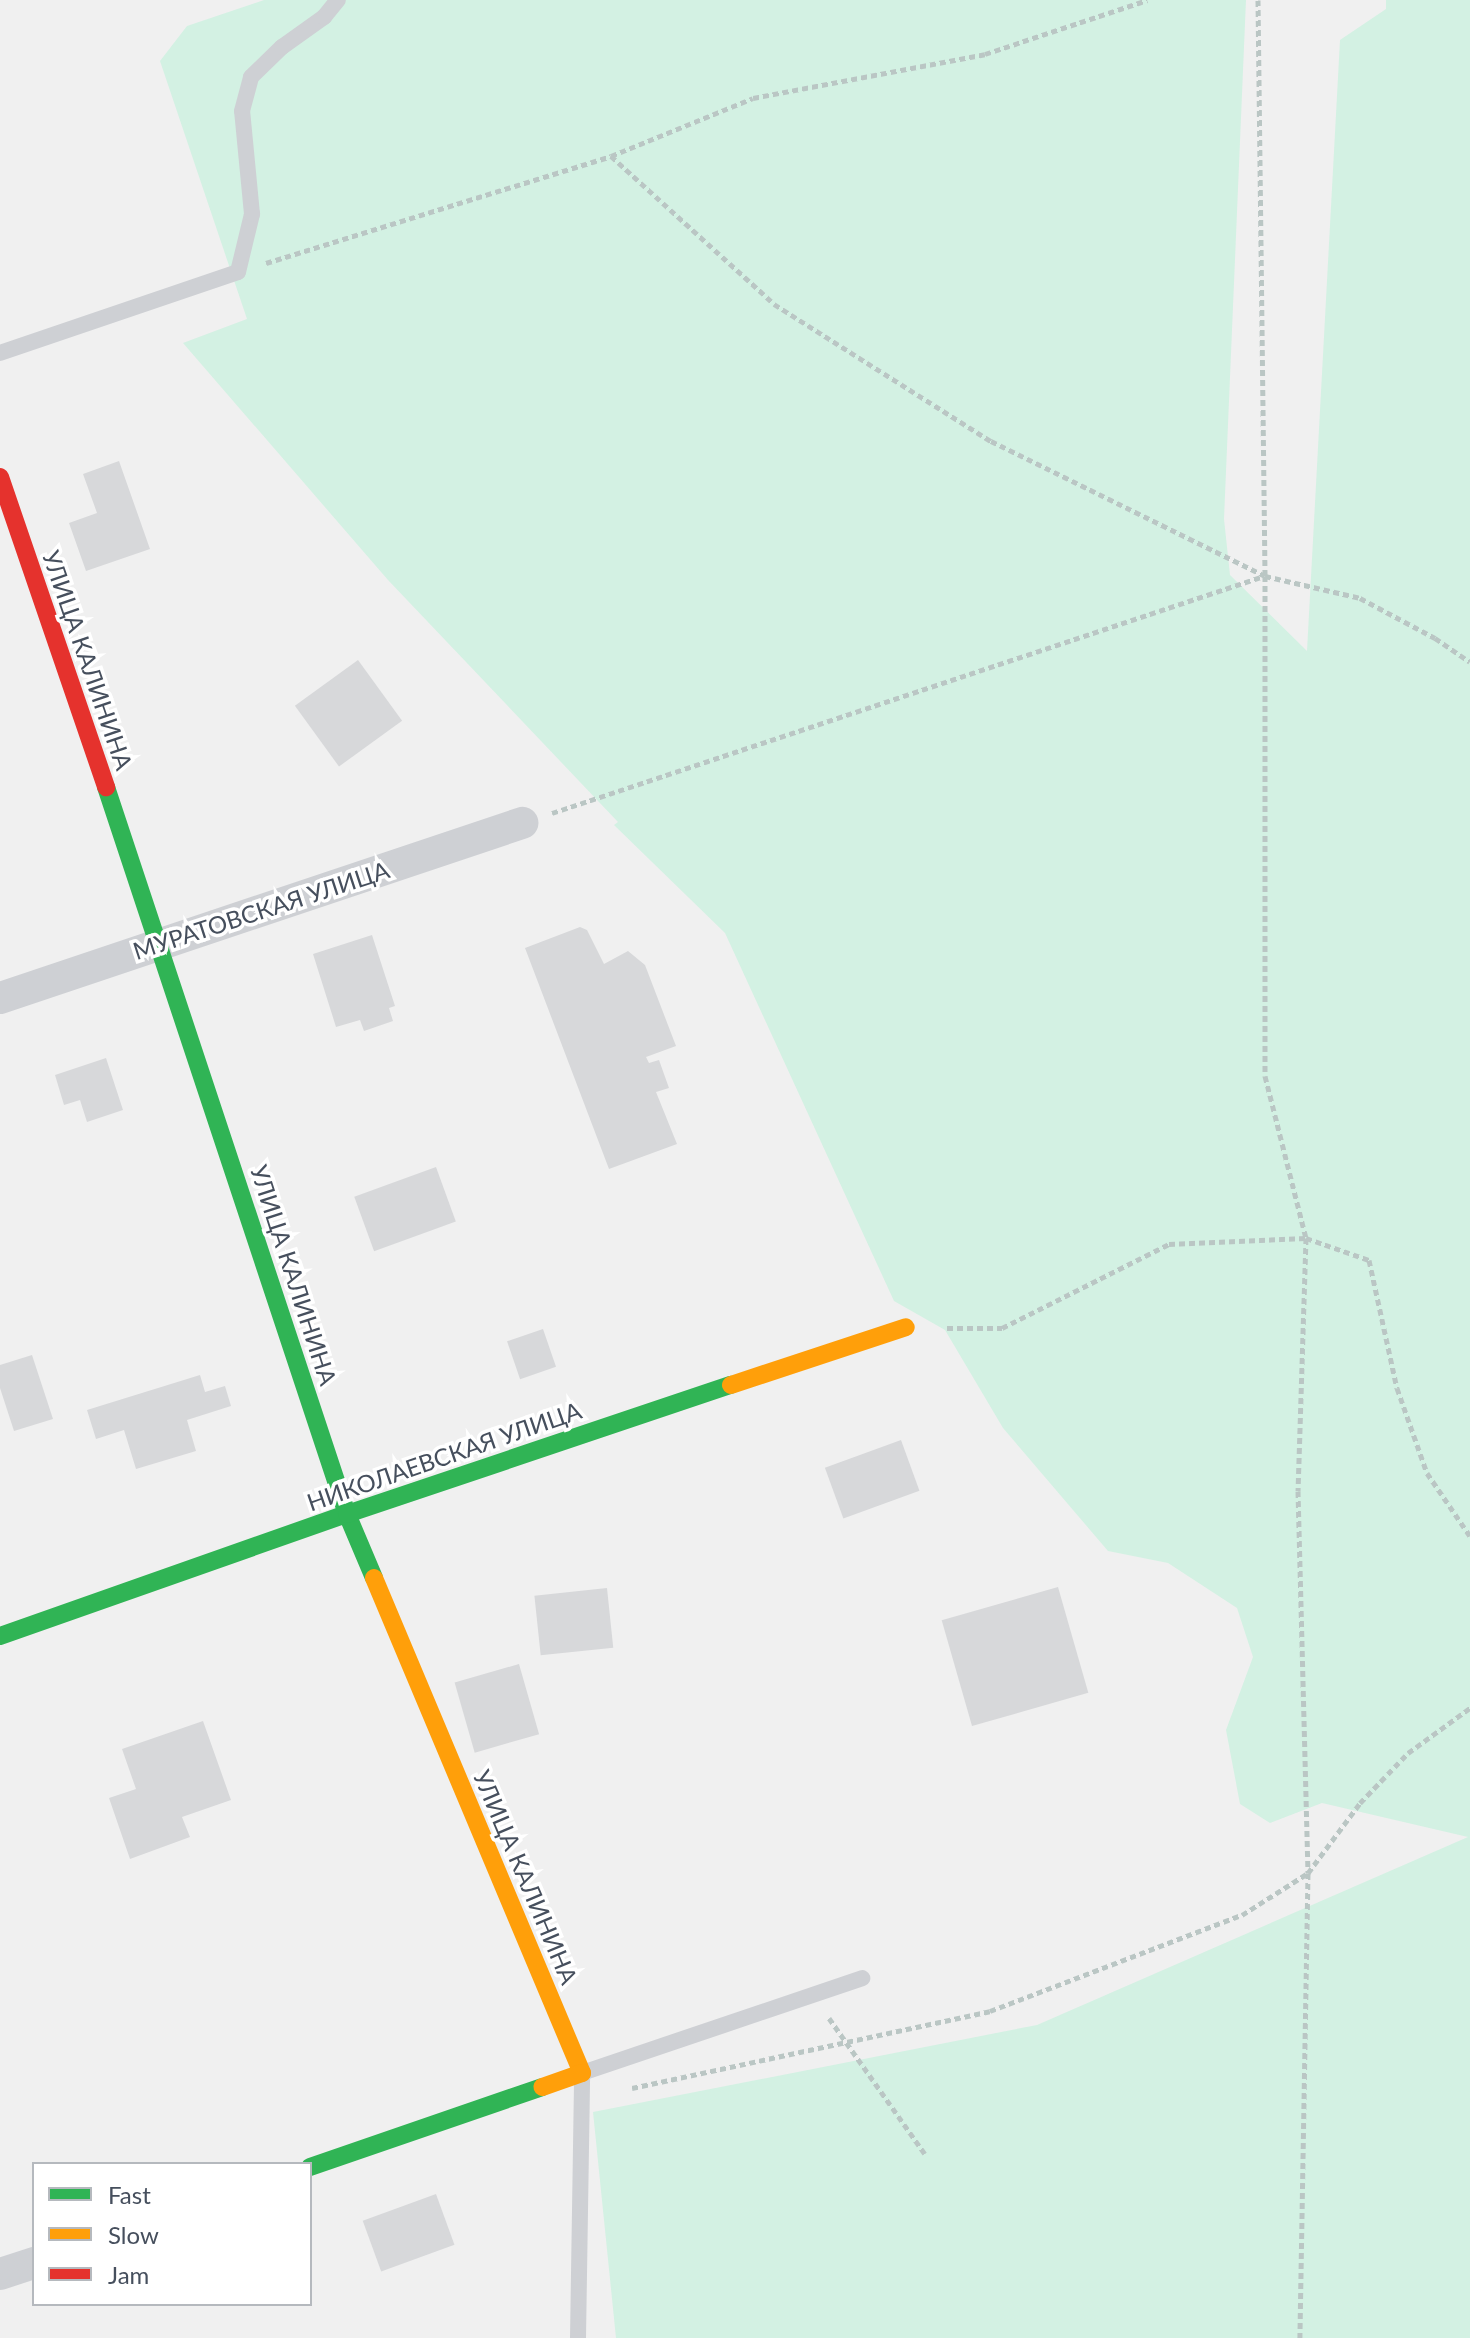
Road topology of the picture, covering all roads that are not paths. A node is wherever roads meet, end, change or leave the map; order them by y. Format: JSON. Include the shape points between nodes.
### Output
{"nodes":[{"id":1,"x":338,"y":0,"type":"edge"},
{"id":2,"x":0,"y":353,"type":"edge"},
{"id":3,"x":0,"y":477,"type":"edge"},
{"id":4,"x":522,"y":823,"type":"road end"},
{"id":5,"x":159,"y":943,"type":"junction"},
{"id":6,"x":0,"y":998,"type":"edge"},
{"id":7,"x":906,"y":1327,"type":"road end"},
{"id":8,"x":347,"y":1514,"type":"junction"},
{"id":9,"x":0,"y":1636,"type":"edge"},
{"id":10,"x":862,"y":1978,"type":"dead end"},
{"id":11,"x":582,"y":2073,"type":"junction"},
{"id":12,"x":312,"y":2166,"type":"edge"},
{"id":13,"x":32,"y":2264,"type":"edge"},
{"id":14,"x":0,"y":2274,"type":"edge"},
{"id":15,"x":578,"y":2338,"type":"edge"}],
"edges":[{"from":1,"to":2,"type":"lane","via":[[251,77],[242,111],[252,214],[238,272]]},
{"from":3,"to":5,"type":"street","name":"УЛИЦА КАЛИНИНА"},
{"from":4,"to":5,"type":"street","name":"МУРАТОВСКАЯ УЛИЦА"},
{"from":5,"to":6,"type":"street","name":"МУРАТОВСКАЯ УЛИЦА"},
{"from":5,"to":8,"type":"street","name":"УЛИЦА КАЛИНИНА"},
{"from":7,"to":8,"type":"street","name":"НИКОЛАЕВСКАЯ УЛИЦА"},
{"from":8,"to":9,"type":"street","name":"НИКОЛАЕВСКАЯ УЛИЦА"},
{"from":8,"to":11,"type":"street","name":"УЛИЦА КАЛИНИНА"},
{"from":10,"to":11,"type":"lane"},
{"from":11,"to":12,"type":"street"},
{"from":11,"to":15,"type":"lane"},
{"from":13,"to":14,"type":"street"}]}
